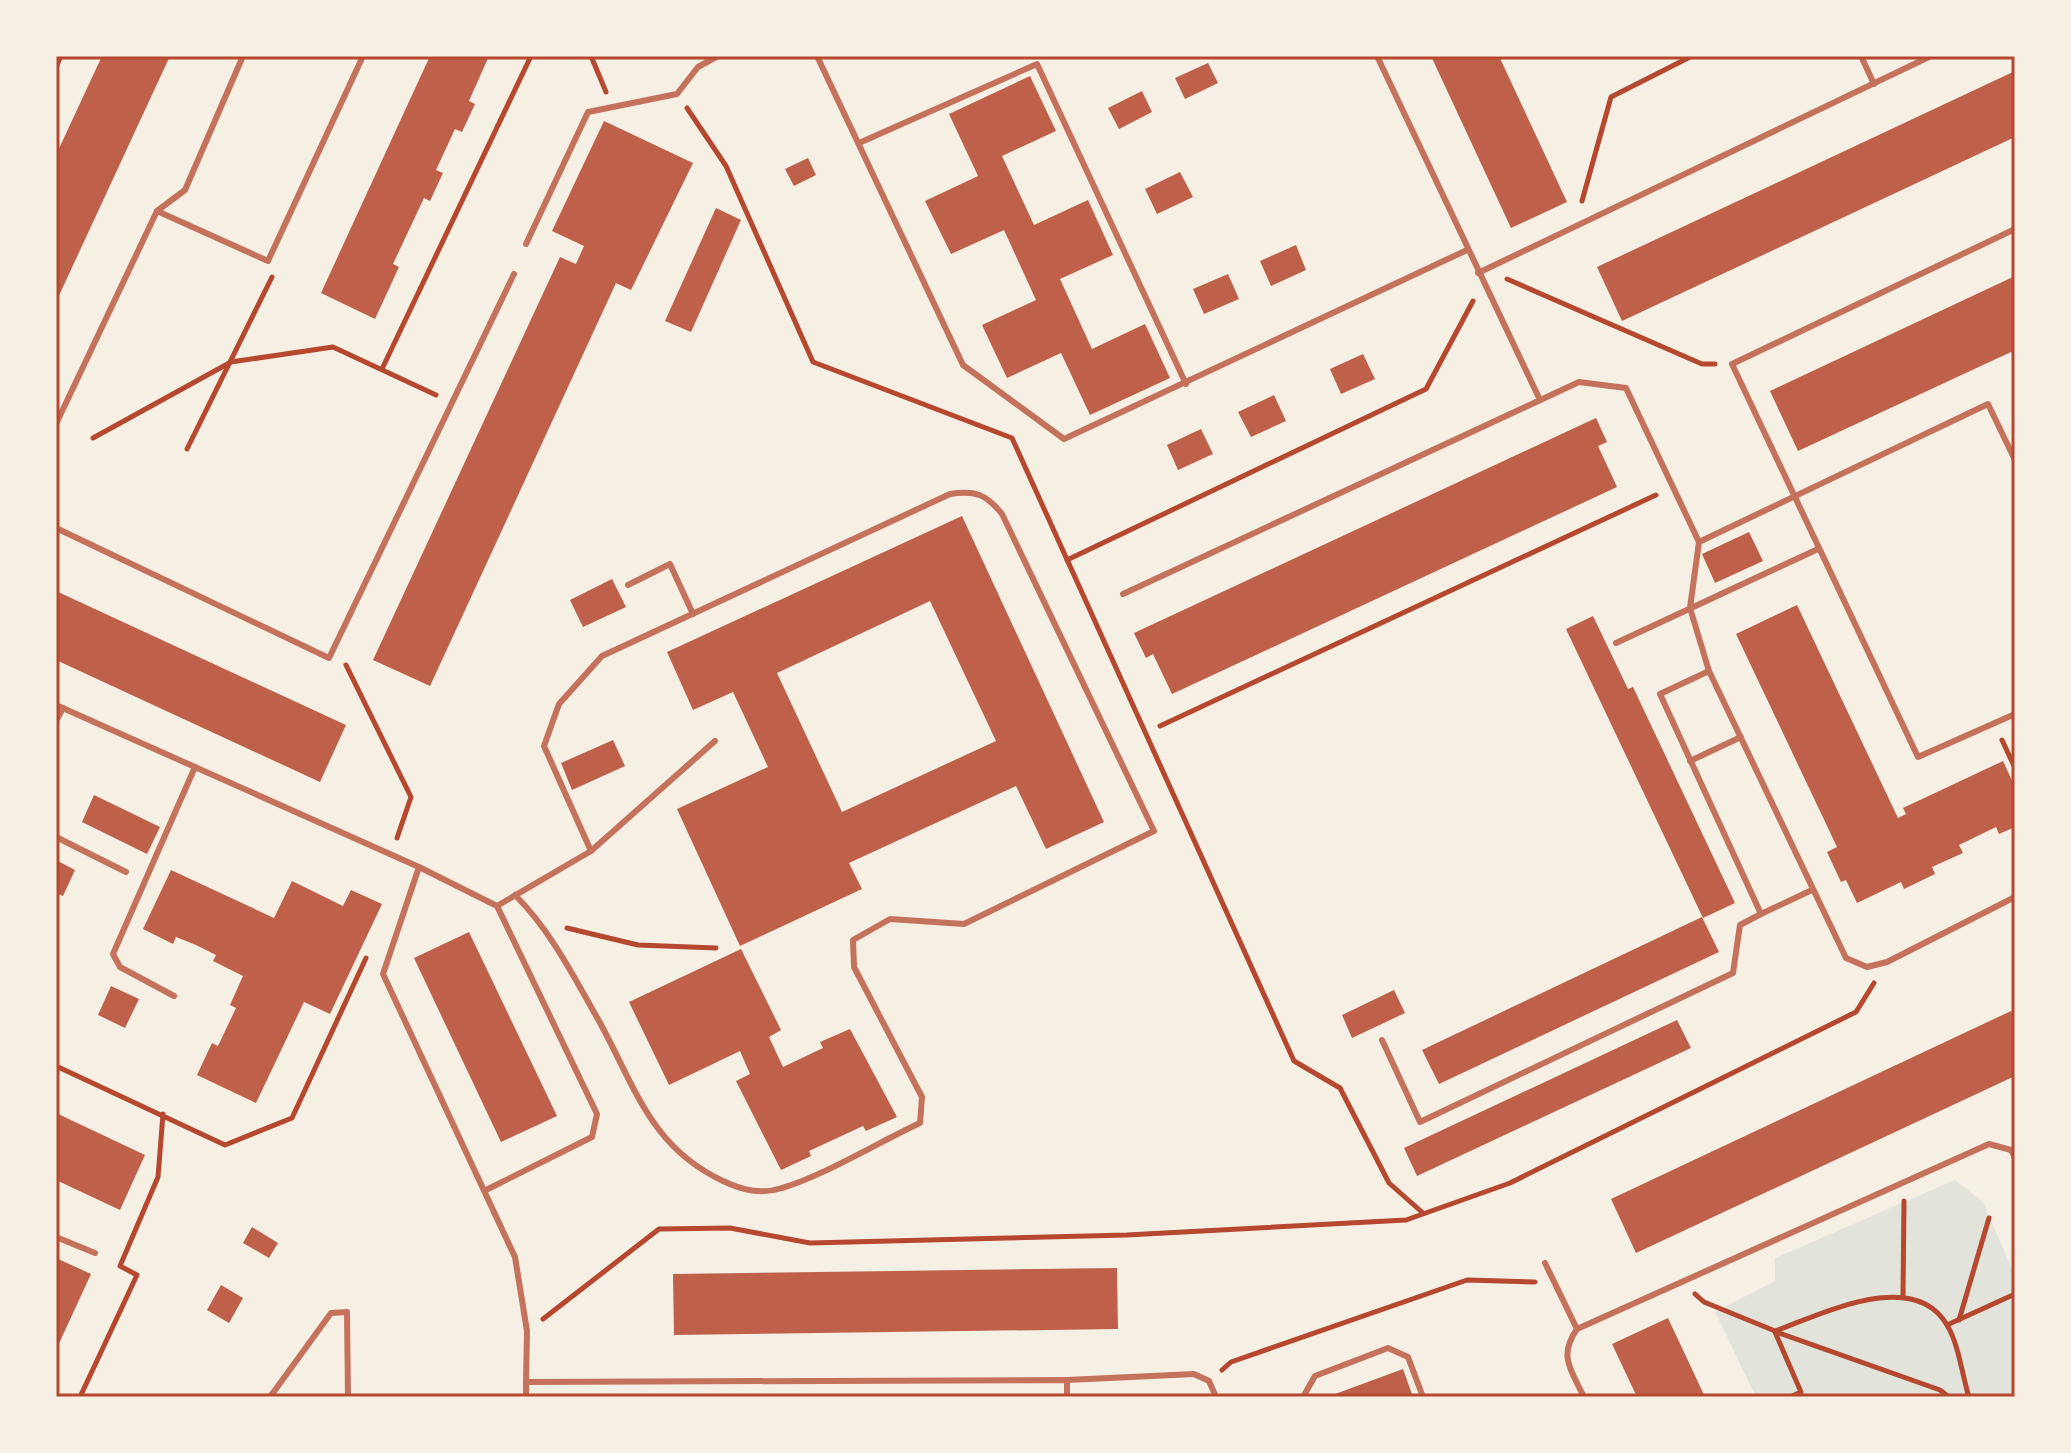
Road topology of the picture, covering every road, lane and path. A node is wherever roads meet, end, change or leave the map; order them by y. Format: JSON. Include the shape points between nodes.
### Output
{"nodes":[{"id":1,"x":61,"y":56,"type":"edge"},
{"id":2,"x":243,"y":56,"type":"edge"},
{"id":3,"x":363,"y":56,"type":"edge"},
{"id":4,"x":531,"y":56,"type":"edge"},
{"id":5,"x":591,"y":56,"type":"edge"},
{"id":6,"x":718,"y":56,"type":"edge"},
{"id":7,"x":817,"y":56,"type":"edge"},
{"id":8,"x":1377,"y":56,"type":"edge"},
{"id":9,"x":1692,"y":56,"type":"edge"},
{"id":10,"x":1861,"y":56,"type":"edge"},
{"id":11,"x":1931,"y":56,"type":"edge"},
{"id":12,"x":56,"y":67,"type":"edge"},
{"id":13,"x":1874,"y":84,"type":"junction"},
{"id":14,"x":612,"y":107,"type":"junction"},
{"id":15,"x":859,"y":143,"type":"junction"},
{"id":16,"x":157,"y":211,"type":"junction"},
{"id":17,"x":1575,"y":229,"type":"junction"},
{"id":18,"x":2015,"y":229,"type":"edge"},
{"id":19,"x":526,"y":244,"type":"dead end"},
{"id":20,"x":1467,"y":250,"type":"junction"},
{"id":21,"x":1487,"y":270,"type":"junction"},
{"id":22,"x":1478,"y":273,"type":"junction"},
{"id":23,"x":514,"y":274,"type":"dead end"},
{"id":24,"x":1483,"y":282,"type":"junction"},
{"id":25,"x":1732,"y":364,"type":"junction"},
{"id":26,"x":382,"y":370,"type":"junction"},
{"id":27,"x":1186,"y":384,"type":"junction"},
{"id":28,"x":1540,"y":400,"type":"junction"},
{"id":29,"x":452,"y":402,"type":"junction"},
{"id":30,"x":56,"y":424,"type":"edge"},
{"id":31,"x":93,"y":438,"type":"dead end"},
{"id":32,"x":2015,"y":460,"type":"edge"},
{"id":33,"x":1675,"y":486,"type":"junction"},
{"id":34,"x":1793,"y":497,"type":"junction"},
{"id":35,"x":56,"y":528,"type":"edge"},
{"id":36,"x":1699,"y":542,"type":"junction"},
{"id":37,"x":1818,"y":549,"type":"junction"},
{"id":38,"x":1067,"y":560,"type":"dead end"},
{"id":39,"x":628,"y":585,"type":"dead end"},
{"id":40,"x":1123,"y":594,"type":"dead end"},
{"id":41,"x":1690,"y":608,"type":"junction"},
{"id":42,"x":693,"y":614,"type":"junction"},
{"id":43,"x":335,"y":643,"type":"junction"},
{"id":44,"x":1616,"y":643,"type":"dead end"},
{"id":45,"x":1709,"y":671,"type":"junction"},
{"id":46,"x":59,"y":706,"type":"edge"},
{"id":47,"x":2015,"y":714,"type":"edge"},
{"id":48,"x":56,"y":721,"type":"edge"},
{"id":49,"x":1994,"y":724,"type":"junction"},
{"id":50,"x":1160,"y":726,"type":"dead end"},
{"id":51,"x":1741,"y":737,"type":"junction"},
{"id":52,"x":715,"y":741,"type":"dead end"},
{"id":53,"x":1690,"y":761,"type":"junction"},
{"id":54,"x":195,"y":767,"type":"junction"},
{"id":55,"x":2015,"y":768,"type":"edge"},
{"id":56,"x":56,"y":837,"type":"edge"},
{"id":57,"x":591,"y":851,"type":"junction"},
{"id":58,"x":392,"y":855,"type":"junction"},
{"id":59,"x":419,"y":867,"type":"junction"},
{"id":60,"x":126,"y":872,"type":"dead end"},
{"id":61,"x":1812,"y":890,"type":"junction"},
{"id":62,"x":515,"y":895,"type":"junction"},
{"id":63,"x":2015,"y":897,"type":"edge"},
{"id":64,"x":497,"y":906,"type":"junction"},
{"id":65,"x":1761,"y":914,"type":"junction"},
{"id":66,"x":541,"y":922,"type":"junction"},
{"id":67,"x":370,"y":948,"type":"dead end"},
{"id":68,"x":716,"y":948,"type":"dead end"},
{"id":69,"x":1887,"y":962,"type":"junction"},
{"id":70,"x":174,"y":996,"type":"dead end"},
{"id":71,"x":1382,"y":1040,"type":"dead end"},
{"id":72,"x":56,"y":1066,"type":"edge"},
{"id":73,"x":163,"y":1114,"type":"junction"},
{"id":74,"x":2015,"y":1158,"type":"edge"},
{"id":75,"x":1904,"y":1184,"type":"junction"},
{"id":76,"x":486,"y":1190,"type":"junction"},
{"id":77,"x":1989,"y":1218,"type":"dead end"},
{"id":78,"x":56,"y":1237,"type":"edge"},
{"id":79,"x":95,"y":1253,"type":"dead end"},
{"id":80,"x":1545,"y":1263,"type":"dead end"},
{"id":81,"x":1683,"y":1282,"type":"junction"},
{"id":82,"x":1555,"y":1283,"type":"junction"},
{"id":83,"x":2015,"y":1294,"type":"edge"},
{"id":84,"x":1903,"y":1296,"type":"junction"},
{"id":85,"x":1959,"y":1320,"type":"junction"},
{"id":86,"x":1947,"y":1325,"type":"junction"},
{"id":87,"x":1577,"y":1329,"type":"junction"},
{"id":88,"x":527,"y":1331,"type":"junction"},
{"id":89,"x":1775,"y":1331,"type":"junction"},
{"id":90,"x":1067,"y":1380,"type":"junction"},
{"id":91,"x":1209,"y":1381,"type":"junction"},
{"id":92,"x":526,"y":1382,"type":"junction"},
{"id":93,"x":80,"y":1397,"type":"edge"},
{"id":94,"x":270,"y":1397,"type":"edge"},
{"id":95,"x":348,"y":1397,"type":"edge"},
{"id":96,"x":526,"y":1397,"type":"edge"},
{"id":97,"x":1067,"y":1397,"type":"edge"},
{"id":98,"x":1216,"y":1397,"type":"edge"},
{"id":99,"x":1303,"y":1397,"type":"edge"},
{"id":100,"x":1423,"y":1397,"type":"edge"},
{"id":101,"x":1584,"y":1397,"type":"edge"},
{"id":102,"x":1790,"y":1397,"type":"edge"},
{"id":103,"x":1949,"y":1397,"type":"edge"},
{"id":104,"x":1969,"y":1397,"type":"edge"}],
"edges":[{"from":1,"to":12,"type":"path"},
{"from":2,"to":16,"type":"lane","via":[[185,190]]},
{"from":3,"to":16,"type":"lane","via":[[268,261]]},
{"from":4,"to":26,"type":"path"},
{"from":5,"to":14,"type":"path"},
{"from":6,"to":14,"type":"lane","via":[[698,67],[677,94]]},
{"from":7,"to":15,"type":"lane"},
{"from":8,"to":20,"type":"lane"},
{"from":9,"to":17,"type":"path","via":[[1611,97]]},
{"from":10,"to":13,"type":"lane"},
{"from":11,"to":13,"type":"lane"},
{"from":13,"to":17,"type":"lane"},
{"from":14,"to":19,"type":"lane","via":[[588,112]]},
{"from":15,"to":27,"type":"lane","via":[[963,365],[1064,439]]},
{"from":15,"to":27,"type":"lane","via":[[1037,64]]},
{"from":16,"to":30,"type":"lane"},
{"from":17,"to":21,"type":"lane"},
{"from":18,"to":25,"type":"lane"},
{"from":20,"to":22,"type":"lane"},
{"from":20,"to":27,"type":"lane"},
{"from":21,"to":22,"type":"lane"},
{"from":21,"to":25,"type":"path","via":[[1702,364]]},
{"from":22,"to":24,"type":"lane"},
{"from":23,"to":29,"type":"lane"},
{"from":24,"to":28,"type":"lane"},
{"from":24,"to":38,"type":"path","via":[[1426,389]]},
{"from":25,"to":34,"type":"lane"},
{"from":26,"to":29,"type":"path"},
{"from":26,"to":31,"type":"path","via":[[333,347],[231,362]]},
{"from":28,"to":33,"type":"lane","via":[[1579,382],[1626,388]]},
{"from":28,"to":40,"type":"lane"},
{"from":29,"to":43,"type":"lane"},
{"from":32,"to":34,"type":"lane","via":[[1988,404]]},
{"from":33,"to":36,"type":"lane"},
{"from":33,"to":50,"type":"path"},
{"from":34,"to":36,"type":"lane"},
{"from":34,"to":37,"type":"lane"},
{"from":35,"to":43,"type":"lane","via":[[329,658]]},
{"from":36,"to":41,"type":"lane"},
{"from":37,"to":41,"type":"lane"},
{"from":37,"to":49,"type":"lane","via":[[1918,757]]},
{"from":39,"to":42,"type":"lane","via":[[670,564]]},
{"from":41,"to":44,"type":"lane"},
{"from":41,"to":45,"type":"lane"},
{"from":42,"to":57,"type":"lane","via":[[602,656],[559,704],[544,746]]},
{"from":42,"to":66,"type":"lane","via":[[950,494],[981,494],[1002,514],[1154,831],[964,924],[890,919],[853,940],[854,967],[922,1097],[920,1123],[780,1189],[744,1191],[702,1171],[671,1147],[644,1111]]},
{"from":43,"to":58,"type":"path","via":[[411,797]]},
{"from":45,"to":51,"type":"lane"},
{"from":45,"to":53,"type":"lane","via":[[1660,694]]},
{"from":46,"to":48,"type":"lane"},
{"from":46,"to":54,"type":"lane"},
{"from":47,"to":49,"type":"lane"},
{"from":49,"to":55,"type":"path"},
{"from":51,"to":53,"type":"lane"},
{"from":51,"to":61,"type":"lane"},
{"from":52,"to":57,"type":"lane"},
{"from":53,"to":65,"type":"lane"},
{"from":54,"to":58,"type":"lane"},
{"from":54,"to":70,"type":"lane","via":[[113,954],[120,967]]},
{"from":56,"to":60,"type":"lane"},
{"from":57,"to":62,"type":"lane"},
{"from":58,"to":59,"type":"lane"},
{"from":59,"to":64,"type":"lane"},
{"from":59,"to":76,"type":"lane","via":[[383,974]]},
{"from":61,"to":65,"type":"lane"},
{"from":61,"to":69,"type":"lane","via":[[1846,958],[1867,967]]},
{"from":62,"to":64,"type":"lane"},
{"from":62,"to":66,"type":"lane"},
{"from":63,"to":69,"type":"lane"},
{"from":64,"to":76,"type":"lane","via":[[597,1114],[592,1137]]},
{"from":65,"to":71,"type":"lane","via":[[1740,925],[1733,973],[1420,1122]]},
{"from":66,"to":68,"type":"path","via":[[638,945]]},
{"from":67,"to":73,"type":"path","via":[[292,1118],[225,1145]]},
{"from":69,"to":88,"type":"path","via":[[1856,1012],[1510,1183],[1406,1220],[1127,1235],[810,1243],[730,1228],[659,1229]]},
{"from":72,"to":73,"type":"path"},
{"from":73,"to":93,"type":"path","via":[[158,1177],[120,1266],[137,1275]]},
{"from":74,"to":75,"type":"lane","via":[[2011,1150],[1989,1144]]},
{"from":75,"to":81,"type":"lane"},
{"from":75,"to":84,"type":"path"},
{"from":76,"to":88,"type":"lane","via":[[515,1257]]},
{"from":77,"to":85,"type":"path"},
{"from":78,"to":79,"type":"lane"},
{"from":80,"to":82,"type":"lane"},
{"from":81,"to":87,"type":"lane"},
{"from":81,"to":89,"type":"path","via":[[1704,1302]]},
{"from":82,"to":87,"type":"lane"},
{"from":82,"to":91,"type":"path","via":[[1467,1280],[1231,1362]]},
{"from":83,"to":85,"type":"path"},
{"from":84,"to":86,"type":"path","via":[[1933,1309]]},
{"from":84,"to":89,"type":"path","via":[[1864,1300]]},
{"from":85,"to":86,"type":"path"},
{"from":86,"to":104,"type":"path"},
{"from":87,"to":101,"type":"lane","via":[[1566,1344]]},
{"from":88,"to":92,"type":"lane"},
{"from":89,"to":102,"type":"path","via":[[1801,1392]]},
{"from":89,"to":103,"type":"path"},
{"from":90,"to":91,"type":"lane","via":[[1194,1374]]},
{"from":90,"to":92,"type":"lane"},
{"from":90,"to":97,"type":"lane"},
{"from":91,"to":98,"type":"lane"},
{"from":92,"to":96,"type":"lane"},
{"from":94,"to":95,"type":"lane","via":[[331,1313],[347,1312]]},
{"from":99,"to":100,"type":"lane","via":[[1315,1376],[1388,1348],[1408,1357]]}]}
